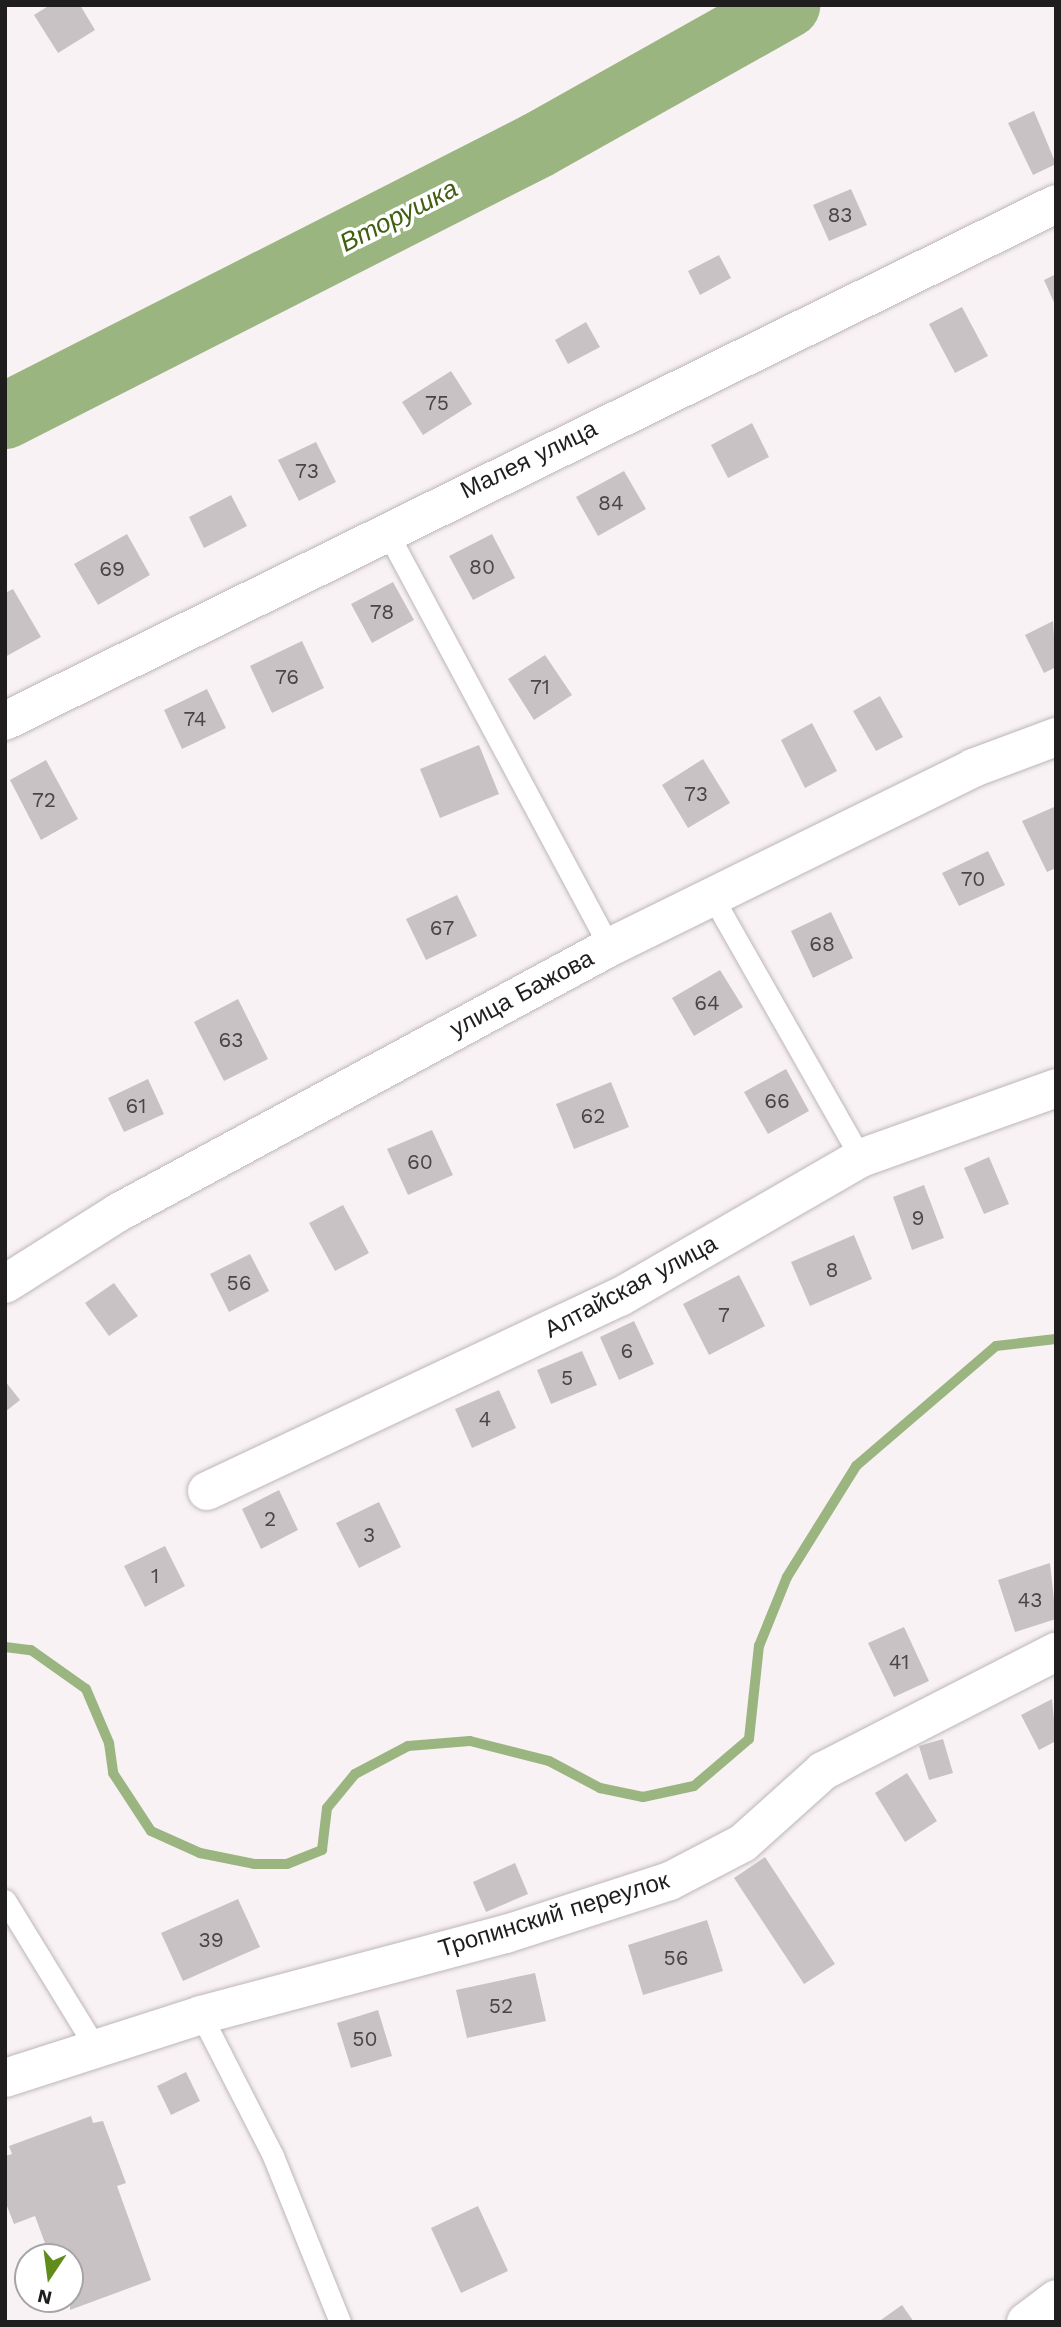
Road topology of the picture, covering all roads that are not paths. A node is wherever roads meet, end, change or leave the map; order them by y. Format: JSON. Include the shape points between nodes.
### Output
{"nodes":[{"id":1,"x":1056,"y":204,"type":"edge"},
{"id":2,"x":386,"y":530,"type":"junction"},
{"id":3,"x":5,"y":721,"type":"edge"},
{"id":4,"x":1056,"y":737,"type":"edge"},
{"id":5,"x":712,"y":896,"type":"junction"},
{"id":6,"x":610,"y":947,"type":"junction"},
{"id":7,"x":1056,"y":1088,"type":"edge"},
{"id":8,"x":861,"y":1158,"type":"junction"},
{"id":9,"x":5,"y":1284,"type":"edge"},
{"id":10,"x":207,"y":1492,"type":"dead end"},
{"id":11,"x":1056,"y":1652,"type":"edge"},
{"id":12,"x":5,"y":1900,"type":"edge"},
{"id":13,"x":201,"y":2015,"type":"junction"},
{"id":14,"x":95,"y":2047,"type":"junction"},
{"id":15,"x":5,"y":2078,"type":"edge"},
{"id":16,"x":1056,"y":2299,"type":"edge"},
{"id":17,"x":341,"y":2322,"type":"edge"},
{"id":18,"x":1026,"y":2322,"type":"edge"}],
"edges":[{"from":1,"to":2,"type":"street","name":"Малея улица"},
{"from":2,"to":3,"type":"street","name":"Малея улица"},
{"from":2,"to":6,"type":"lane"},
{"from":4,"to":5,"type":"street","name":"улица Бажова","via":[[974,768]]},
{"from":5,"to":6,"type":"street","name":"улица Бажова"},
{"from":5,"to":8,"type":"lane"},
{"from":6,"to":9,"type":"street","name":"улица Бажова","via":[[119,1212]]},
{"from":7,"to":8,"type":"street","name":"Алтайская улица"},
{"from":8,"to":10,"type":"street","name":"Алтайская улица","via":[[620,1297]]},
{"from":11,"to":13,"type":"street","name":"Тропинский переулок","via":[[823,1771],[743,1843],[670,1881],[506,1934]]},
{"from":12,"to":14,"type":"lane"},
{"from":13,"to":14,"type":"street","name":"Тропинский переулок"},
{"from":13,"to":17,"type":"lane","via":[[273,2156]]},
{"from":14,"to":15,"type":"street","name":"Тропинский переулок"},
{"from":16,"to":18,"type":"street"}]}
